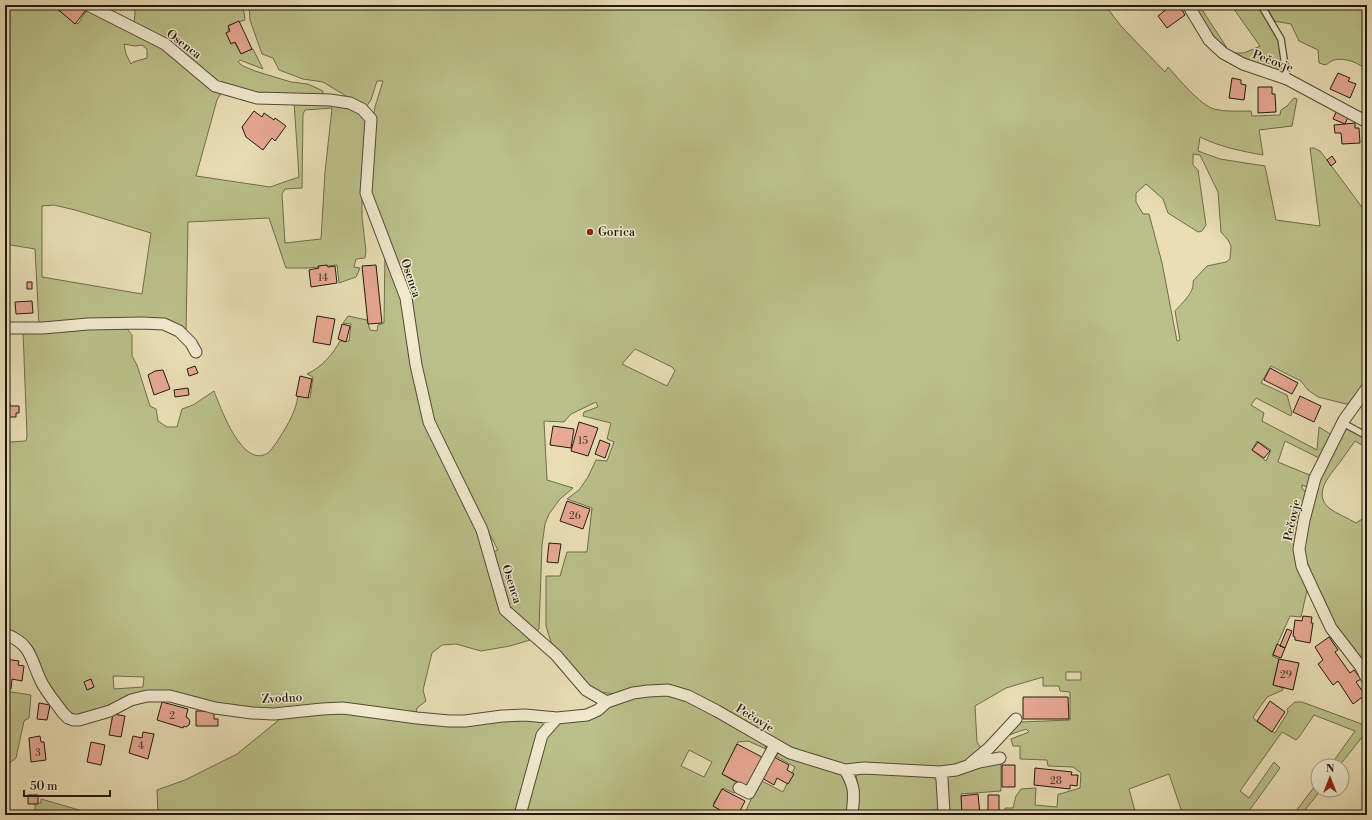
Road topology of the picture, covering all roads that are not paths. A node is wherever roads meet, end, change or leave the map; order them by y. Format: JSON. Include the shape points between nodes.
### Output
{"nodes":[{"id":1,"x":88,"y":5,"type":"edge"},
{"id":2,"x":1188,"y":5,"type":"edge"},
{"id":3,"x":1261,"y":5,"type":"edge"},
{"id":4,"x":1287,"y":79,"type":"junction"},
{"id":5,"x":1367,"y":122,"type":"edge"},
{"id":6,"x":5,"y":328,"type":"edge"},
{"id":7,"x":196,"y":352,"type":"dead end"},
{"id":8,"x":1367,"y":388,"type":"edge"},
{"id":9,"x":1343,"y":423,"type":"junction"},
{"id":10,"x":1367,"y":436,"type":"edge"},
{"id":11,"x":5,"y":634,"type":"edge"},
{"id":12,"x":1367,"y":679,"type":"edge"},
{"id":13,"x":607,"y":702,"type":"junction"},
{"id":14,"x":557,"y":718,"type":"junction"},
{"id":15,"x":1016,"y":719,"type":"dead end"},
{"id":16,"x":775,"y":745,"type":"junction"},
{"id":17,"x":1000,"y":758,"type":"dead end"},
{"id":18,"x":968,"y":765,"type":"junction"},
{"id":19,"x":846,"y":770,"type":"junction"},
{"id":20,"x":940,"y":772,"type":"junction"},
{"id":21,"x":739,"y":788,"type":"dead end"},
{"id":22,"x":520,"y":815,"type":"edge"},
{"id":23,"x":852,"y":815,"type":"edge"},
{"id":24,"x":943,"y":815,"type":"edge"}],
"edges":[{"from":1,"to":13,"type":"street","name":"Osenca","via":[[165,44],[216,86],[257,98],[350,103],[362,109],[371,119],[366,193],[406,298],[416,365],[429,422],[482,530],[505,610],[556,655],[586,690]]},
{"from":2,"to":4,"type":"street","name":"Pečovje","via":[[1209,40],[1223,52],[1243,64]]},
{"from":3,"to":4,"type":"lane","via":[[1281,39]]},
{"from":4,"to":5,"type":"street","name":"Pečovje"},
{"from":6,"to":7,"type":"street","via":[[164,324],[178,331],[191,343]]},
{"from":8,"to":9,"type":"street","name":"Pečovje"},
{"from":9,"to":10,"type":"lane"},
{"from":9,"to":12,"type":"street","name":"Pečovje","via":[[1315,478],[1299,549],[1302,566],[1331,628],[1361,667]]},
{"from":11,"to":14,"type":"street","name":"Zvodno","via":[[22,644],[30,653],[40,681],[63,713],[73,720],[110,711],[131,700],[147,696],[170,696],[215,708],[252,713],[274,714],[344,708],[449,721],[524,715]]},
{"from":13,"to":14,"type":"street","name":"Zvodno","via":[[587,715]]},
{"from":13,"to":16,"type":"street","name":"Pečovje","via":[[648,691],[668,690],[688,696]]},
{"from":14,"to":22,"type":"street","via":[[542,735]]},
{"from":15,"to":18,"type":"street","via":[[989,748]]},
{"from":16,"to":19,"type":"street","name":"Pečovje","via":[[790,753]]},
{"from":16,"to":21,"type":"street","via":[[749,792]]},
{"from":17,"to":18,"type":"street"},
{"from":18,"to":20,"type":"street"},
{"from":19,"to":20,"type":"street","via":[[864,768]]},
{"from":19,"to":23,"type":"street","via":[[854,787]]},
{"from":20,"to":24,"type":"street"}]}
